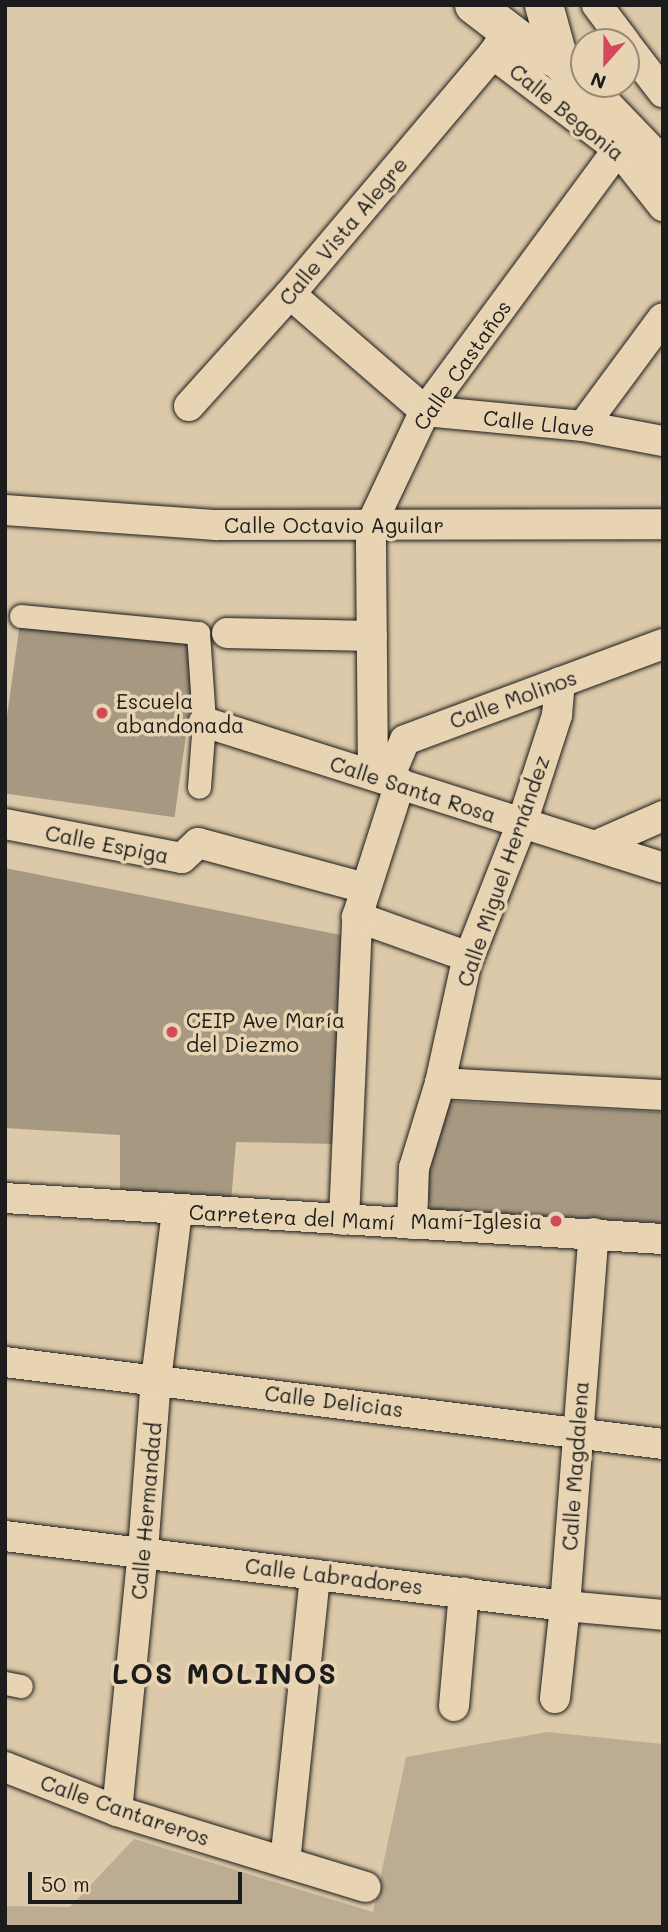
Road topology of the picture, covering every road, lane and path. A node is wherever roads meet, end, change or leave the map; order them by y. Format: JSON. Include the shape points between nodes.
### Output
{"nodes":[{"id":1,"x":474,"y":5,"type":"edge"},
{"id":2,"x":544,"y":5,"type":"edge"},
{"id":3,"x":597,"y":5,"type":"edge"},
{"id":4,"x":614,"y":28,"type":"edge"},
{"id":5,"x":501,"y":43,"type":"junction"},
{"id":6,"x":559,"y":60,"type":"junction"},
{"id":7,"x":640,"y":62,"type":"edge"},
{"id":8,"x":663,"y":92,"type":"edge"},
{"id":9,"x":624,"y":142,"type":"junction"},
{"id":10,"x":663,"y":168,"type":"edge"},
{"id":11,"x":663,"y":206,"type":"edge"},
{"id":12,"x":290,"y":294,"type":"junction"},
{"id":13,"x":663,"y":317,"type":"edge"},
{"id":14,"x":189,"y":406,"type":"dead end"},
{"id":15,"x":425,"y":411,"type":"junction"},
{"id":16,"x":583,"y":426,"type":"junction"},
{"id":17,"x":663,"y":441,"type":"edge"},
{"id":18,"x":5,"y":510,"type":"edge"},
{"id":19,"x":663,"y":524,"type":"edge"},
{"id":20,"x":371,"y":525,"type":"junction"},
{"id":21,"x":21,"y":616,"type":"dead end"},
{"id":22,"x":227,"y":634,"type":"dead end"},
{"id":23,"x":372,"y":636,"type":"junction"},
{"id":24,"x":663,"y":644,"type":"edge"},
{"id":25,"x":560,"y":682,"type":"junction"},
{"id":26,"x":204,"y":722,"type":"junction"},
{"id":27,"x":387,"y":779,"type":"junction"},
{"id":28,"x":199,"y":787,"type":"dead end"},
{"id":29,"x":663,"y":816,"type":"edge"},
{"id":30,"x":522,"y":823,"type":"junction"},
{"id":31,"x":5,"y":824,"type":"edge"},
{"id":32,"x":595,"y":846,"type":"junction"},
{"id":33,"x":663,"y":868,"type":"edge"},
{"id":34,"x":365,"y":888,"type":"junction"},
{"id":35,"x":357,"y":917,"type":"junction"},
{"id":36,"x":469,"y":957,"type":"junction"},
{"id":37,"x":440,"y":1083,"type":"junction"},
{"id":38,"x":663,"y":1095,"type":"edge"},
{"id":39,"x":5,"y":1198,"type":"edge"},
{"id":40,"x":177,"y":1211,"type":"junction"},
{"id":41,"x":344,"y":1220,"type":"junction"},
{"id":42,"x":412,"y":1224,"type":"junction"},
{"id":43,"x":594,"y":1233,"type":"junction"},
{"id":44,"x":663,"y":1239,"type":"edge"},
{"id":45,"x":5,"y":1362,"type":"edge"},
{"id":46,"x":156,"y":1380,"type":"junction"},
{"id":47,"x":576,"y":1431,"type":"junction"},
{"id":48,"x":663,"y":1444,"type":"edge"},
{"id":49,"x":5,"y":1536,"type":"edge"},
{"id":50,"x":143,"y":1551,"type":"junction"},
{"id":51,"x":315,"y":1575,"type":"junction"},
{"id":52,"x":464,"y":1592,"type":"junction"},
{"id":53,"x":565,"y":1606,"type":"junction"},
{"id":54,"x":663,"y":1615,"type":"edge"},
{"id":55,"x":555,"y":1698,"type":"dead end"},
{"id":56,"x":454,"y":1706,"type":"dead end"},
{"id":57,"x":5,"y":1767,"type":"edge"},
{"id":58,"x":117,"y":1811,"type":"junction"},
{"id":59,"x":285,"y":1862,"type":"junction"},
{"id":60,"x":366,"y":1887,"type":"dead end"}],
"edges":[{"from":1,"to":5,"type":"main road"},
{"from":2,"to":6,"type":"main road"},
{"from":3,"to":4,"type":"street"},
{"from":5,"to":6,"type":"main road","via":[[529,47]]},
{"from":5,"to":9,"type":"street","name":"Calle Begonia"},
{"from":5,"to":12,"type":"street","name":"Calle Vista Alegre"},
{"from":6,"to":9,"type":"main road"},
{"from":7,"to":8,"type":"street"},
{"from":9,"to":10,"type":"main road"},
{"from":9,"to":11,"type":"street","name":"Calle Begonia"},
{"from":9,"to":15,"type":"street","name":"Calle Castaños"},
{"from":12,"to":14,"type":"street","name":"Calle Vista Alegre"},
{"from":12,"to":15,"type":"street"},
{"from":13,"to":16,"type":"street"},
{"from":15,"to":16,"type":"street","name":"Calle Llave"},
{"from":15,"to":20,"type":"street","name":"Calle Castaños"},
{"from":16,"to":17,"type":"street","name":"Calle Llave"},
{"from":18,"to":20,"type":"street","name":"Calle Octavio Aguilar","via":[[216,525]]},
{"from":19,"to":20,"type":"street","name":"Calle Octavio Aguilar"},
{"from":20,"to":23,"type":"street","name":"Calle Castaños"},
{"from":21,"to":26,"type":"street","via":[[198,633]]},
{"from":22,"to":23,"type":"street"},
{"from":23,"to":27,"type":"street","name":"Calle Castaños"},
{"from":24,"to":25,"type":"street","name":"Calle Molinos"},
{"from":25,"to":27,"type":"street","name":"Calle Molinos","via":[[405,740]]},
{"from":25,"to":30,"type":"street","name":"Calle Miguel Hernández","via":[[557,715]]},
{"from":26,"to":27,"type":"street","name":"Calle Santa Rosa"},
{"from":26,"to":28,"type":"street"},
{"from":27,"to":30,"type":"street","name":"Calle Santa Rosa"},
{"from":27,"to":34,"type":"street"},
{"from":29,"to":32,"type":"street"},
{"from":30,"to":32,"type":"street","name":"Calle Santa Rosa"},
{"from":30,"to":36,"type":"street","name":"Calle Miguel Hernández"},
{"from":31,"to":34,"type":"street","name":"Calle Espiga","via":[[182,858],[198,843]]},
{"from":32,"to":33,"type":"street","name":"Calle Santa Rosa"},
{"from":34,"to":35,"type":"street"},
{"from":35,"to":36,"type":"street"},
{"from":35,"to":41,"type":"street"},
{"from":36,"to":37,"type":"street","name":"Calle Miguel Hernández"},
{"from":37,"to":38,"type":"street"},
{"from":37,"to":42,"type":"street","name":"Calle Miguel Hernández","via":[[414,1168]]},
{"from":39,"to":40,"type":"street","name":"Carretera del Mamí"},
{"from":40,"to":41,"type":"street","name":"Carretera del Mamí"},
{"from":40,"to":46,"type":"street","name":"Calle Hermandad"},
{"from":41,"to":42,"type":"street","name":"Carretera del Mamí"},
{"from":42,"to":43,"type":"street","name":"Carretera del Mamí"},
{"from":43,"to":44,"type":"street","name":"Carretera del Mamí"},
{"from":43,"to":47,"type":"street","name":"Calle Magdalena"},
{"from":45,"to":46,"type":"street","name":"Calle Delicias"},
{"from":46,"to":47,"type":"street","name":"Calle Delicias"},
{"from":46,"to":50,"type":"street","name":"Calle Hermandad"},
{"from":47,"to":48,"type":"street","name":"Calle Delicias"},
{"from":47,"to":53,"type":"street","name":"Calle Magdalena"},
{"from":49,"to":50,"type":"street","name":"Calle Labradores"},
{"from":50,"to":51,"type":"street","name":"Calle Labradores"},
{"from":50,"to":58,"type":"street","name":"Calle Hermandad"},
{"from":51,"to":52,"type":"street","name":"Calle Labradores"},
{"from":51,"to":59,"type":"street"},
{"from":52,"to":53,"type":"street","name":"Calle Labradores"},
{"from":52,"to":56,"type":"street"},
{"from":53,"to":54,"type":"street","name":"Calle Labradores"},
{"from":53,"to":55,"type":"street","name":"Calle Magdalena"},
{"from":57,"to":58,"type":"street","name":"Calle Cantareros"},
{"from":58,"to":59,"type":"street","name":"Calle Cantareros"},
{"from":59,"to":60,"type":"street","name":"Calle Cantareros"}]}
